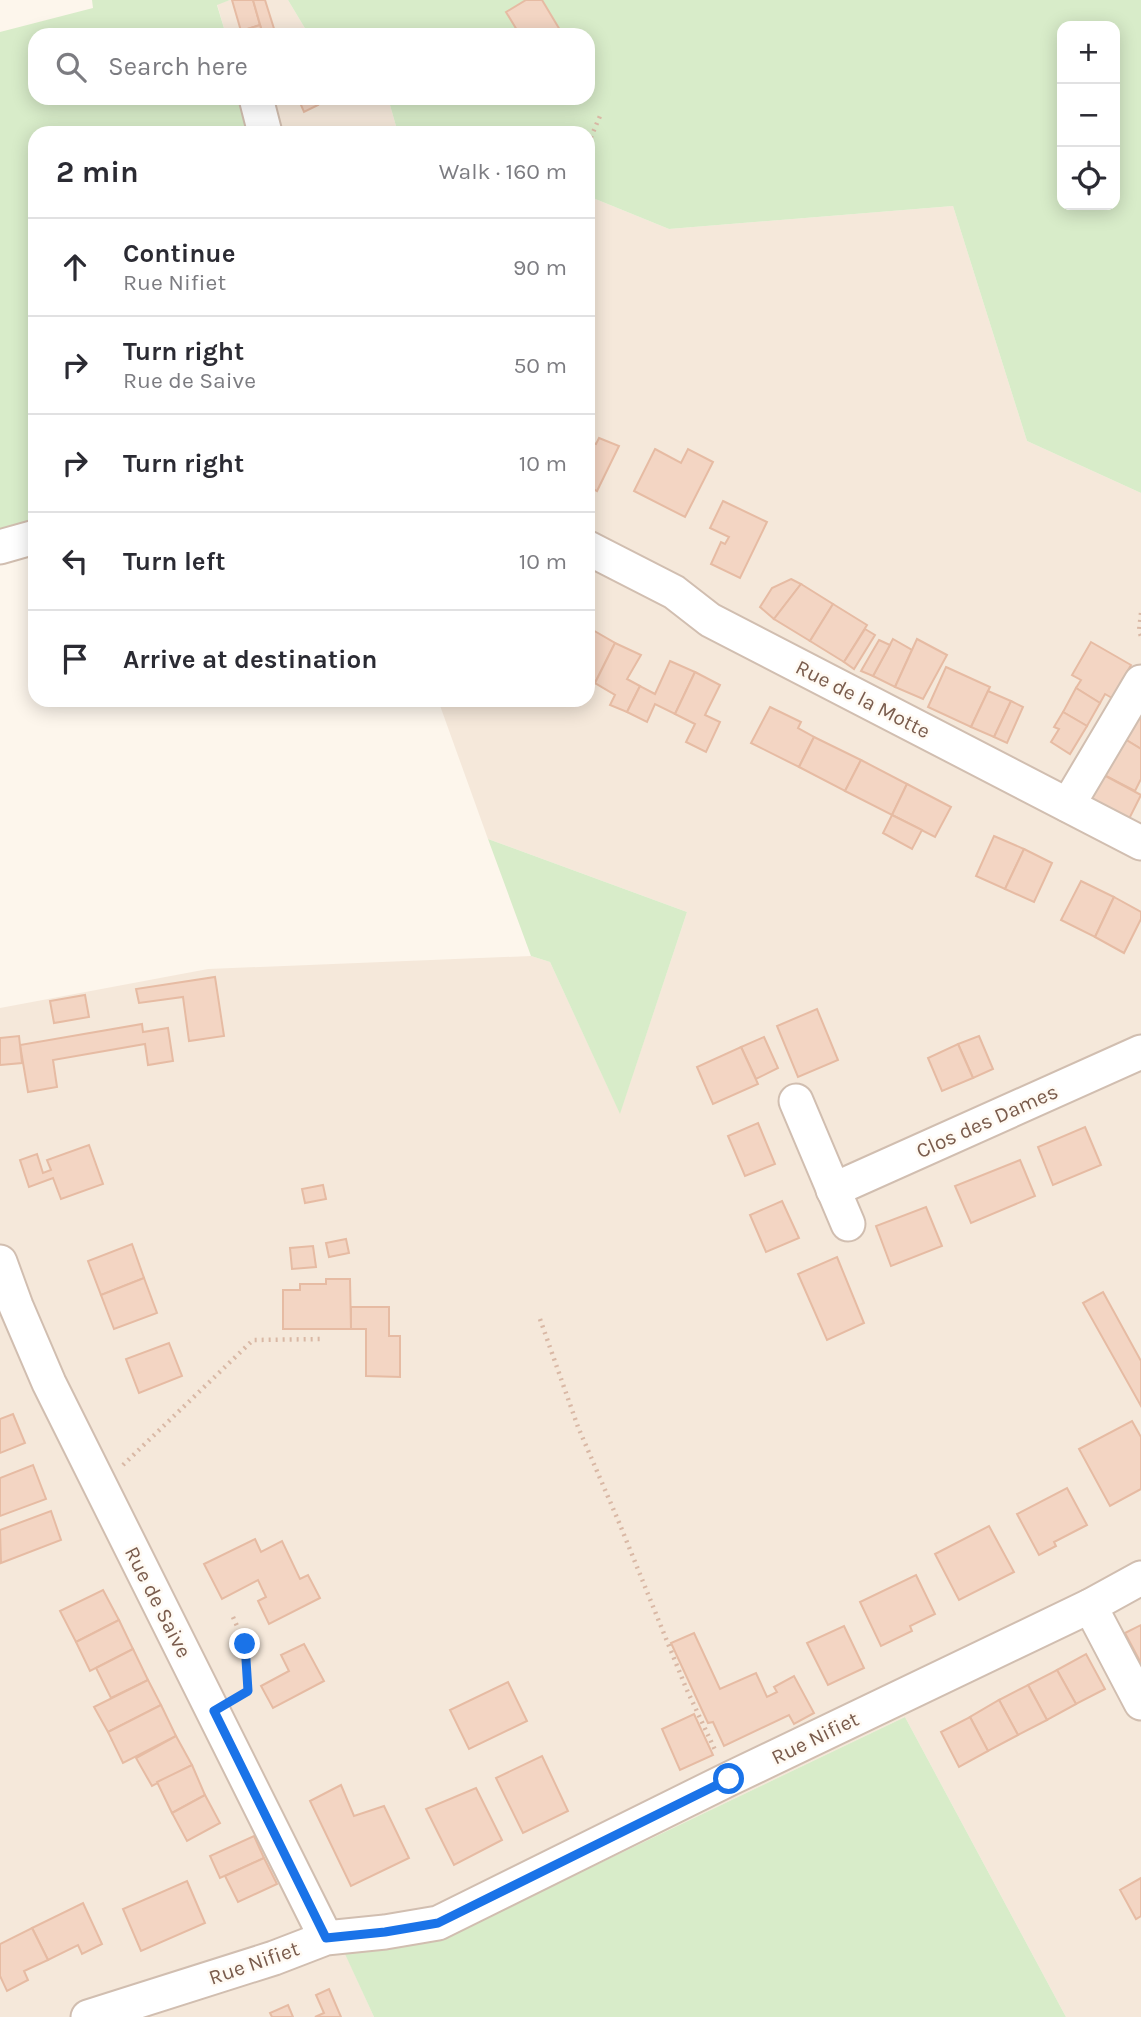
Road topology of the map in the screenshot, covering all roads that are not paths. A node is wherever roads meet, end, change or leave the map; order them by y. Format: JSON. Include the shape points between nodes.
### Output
{"nodes":[{"id":1,"x":258,"y":105,"type":"edge"},
{"id":2,"x":263,"y":126,"type":"edge"},
{"id":3,"x":28,"y":539,"type":"edge"},
{"id":4,"x":0,"y":547,"type":"edge"},
{"id":5,"x":595,"y":552,"type":"edge"},
{"id":6,"x":1141,"y":682,"type":"edge"},
{"id":7,"x":1068,"y":805,"type":"junction"},
{"id":8,"x":1141,"y":844,"type":"edge"},
{"id":9,"x":1141,"y":1052,"type":"edge"},
{"id":10,"x":796,"y":1101,"type":"dead end"},
{"id":11,"x":833,"y":1190,"type":"junction"},
{"id":12,"x":848,"y":1224,"type":"dead end"},
{"id":13,"x":0,"y":1262,"type":"edge"},
{"id":14,"x":1141,"y":1578,"type":"edge"},
{"id":15,"x":1090,"y":1606,"type":"junction"},
{"id":16,"x":1141,"y":1703,"type":"edge"},
{"id":17,"x":326,"y":1938,"type":"junction"},
{"id":18,"x":88,"y":2017,"type":"edge"}],
"edges":[{"from":1,"to":2,"type":"street"},
{"from":3,"to":4,"type":"street"},
{"from":5,"to":7,"type":"street","name":"Rue de la Motte","via":[[674,592],[710,620]]},
{"from":6,"to":7,"type":"street"},
{"from":7,"to":8,"type":"street","name":"Rue de la Motte"},
{"from":9,"to":11,"type":"street","name":"Clos des Dames"},
{"from":10,"to":11,"type":"street"},
{"from":11,"to":12,"type":"street"},
{"from":13,"to":17,"type":"street","name":"Rue de Saive","via":[[49,1383]]},
{"from":14,"to":15,"type":"street","name":"Rue Nifiet"},
{"from":15,"to":16,"type":"street"},
{"from":15,"to":17,"type":"street","name":"Rue Nifiet","via":[[438,1923]]},
{"from":17,"to":18,"type":"street","name":"Rue Nifiet"}]}
